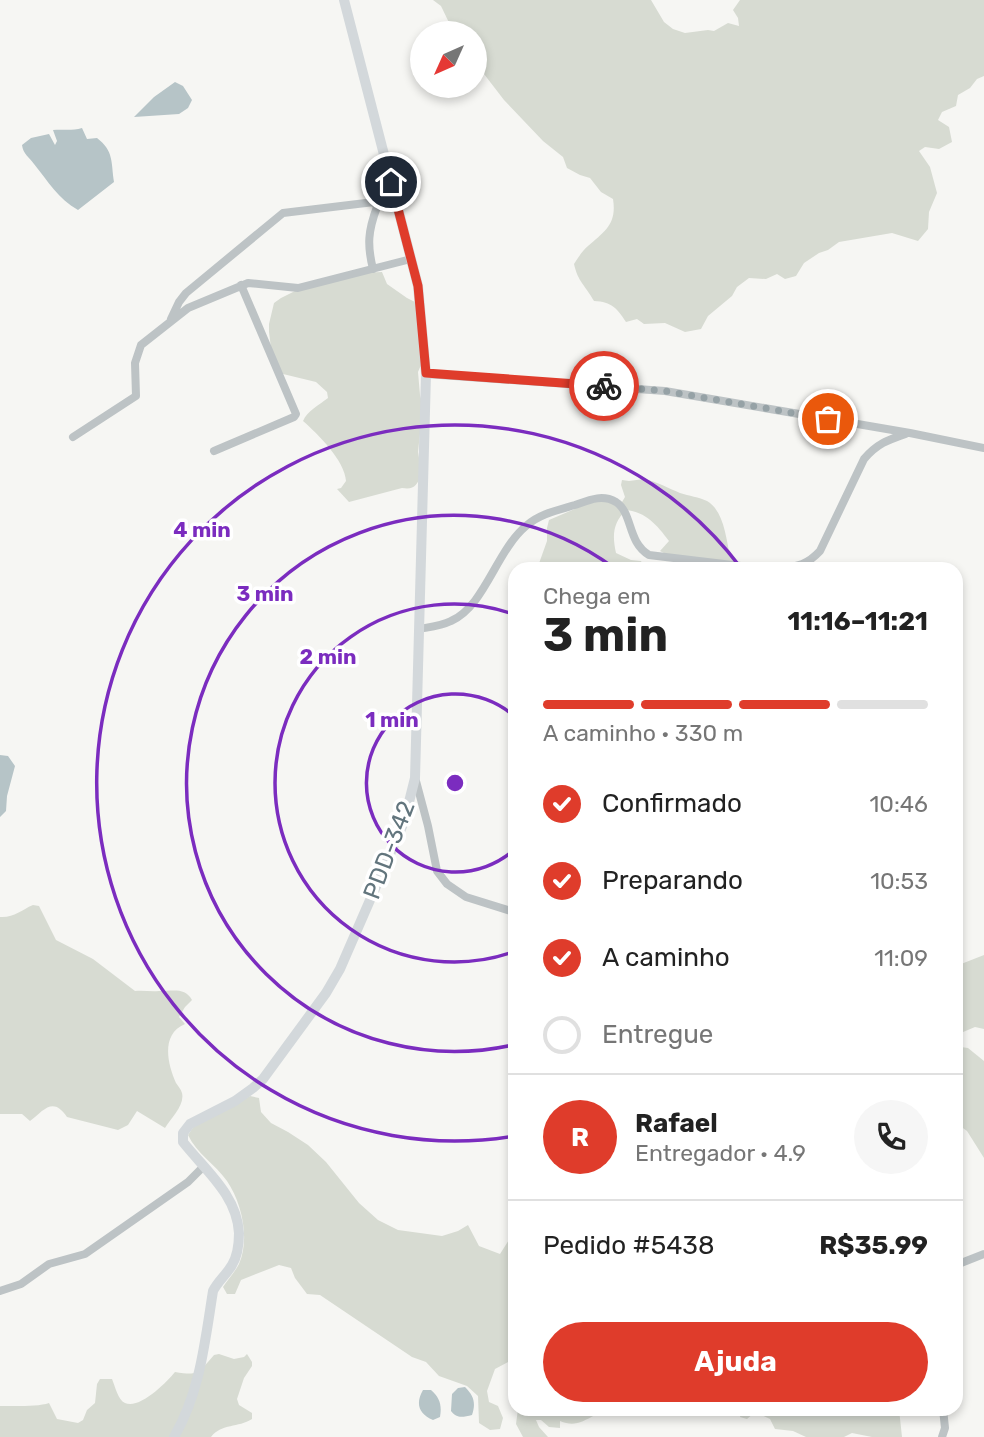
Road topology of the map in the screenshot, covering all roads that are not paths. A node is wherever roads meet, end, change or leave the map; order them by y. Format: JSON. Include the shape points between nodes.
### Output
{"nodes":[{"id":1,"x":344,"y":0,"type":"edge"},
{"id":2,"x":411,"y":260,"type":"junction"},
{"id":3,"x":373,"y":269,"type":"junction"},
{"id":4,"x":241,"y":285,"type":"junction"},
{"id":5,"x":170,"y":322,"type":"junction"},
{"id":6,"x":426,"y":373,"type":"junction"},
{"id":7,"x":910,"y":433,"type":"junction"},
{"id":8,"x":73,"y":437,"type":"dead end"},
{"id":9,"x":984,"y":448,"type":"edge"},
{"id":10,"x":214,"y":451,"type":"dead end"},
{"id":11,"x":707,"y":562,"type":"edge"},
{"id":12,"x":806,"y":562,"type":"edge"},
{"id":13,"x":419,"y":629,"type":"junction"},
{"id":14,"x":415,"y":778,"type":"junction"},
{"id":15,"x":508,"y":910,"type":"edge"},
{"id":16,"x":204,"y":1166,"type":"junction"},
{"id":17,"x":984,"y":1254,"type":"edge"},
{"id":18,"x":963,"y":1262,"type":"edge"},
{"id":19,"x":0,"y":1291,"type":"edge"},
{"id":20,"x":944,"y":1416,"type":"edge"},
{"id":21,"x":174,"y":1437,"type":"edge"},
{"id":22,"x":943,"y":1437,"type":"edge"}],
"edges":[{"from":1,"to":2,"type":"street","name":"PDD-342","number":"PDD-342"},
{"from":2,"to":3,"type":"street"},
{"from":2,"to":6,"type":"street","name":"PDD-342","number":"PDD-342","via":[[418,286]]},
{"from":3,"to":4,"type":"street","via":[[298,288]]},
{"from":3,"to":5,"type":"street","via":[[369,230],[377,207],[374,202],[294,211],[272,221],[186,293]]},
{"from":4,"to":5,"type":"street","via":[[188,308]]},
{"from":4,"to":10,"type":"street","via":[[296,414]]},
{"from":5,"to":8,"type":"street","via":[[137,353],[136,396]]},
{"from":6,"to":7,"type":"street","via":[[665,391]]},
{"from":6,"to":13,"type":"street","name":"PDD-342","number":"PDD-342"},
{"from":7,"to":9,"type":"street"},
{"from":7,"to":12,"type":"street","via":[[874,447],[864,459],[820,551]]},
{"from":11,"to":13,"type":"street","via":[[641,551],[618,503],[594,498],[527,524],[499,558],[467,611],[453,621]]},
{"from":13,"to":14,"type":"street","name":"PDD-342","number":"PDD-342"},
{"from":14,"to":15,"type":"street","via":[[437,871],[466,897]]},
{"from":14,"to":16,"type":"street","name":"PDD-342","number":"PDD-342","via":[[404,822],[326,993],[263,1079],[235,1101],[190,1124],[183,1133],[183,1142]]},
{"from":16,"to":19,"type":"street","via":[[85,1254],[54,1262],[21,1284]]},
{"from":16,"to":21,"type":"street","name":"PDD-342","number":"PDD-342","via":[[231,1201],[239,1247],[213,1291],[200,1370]]},
{"from":17,"to":18,"type":"street"},
{"from":20,"to":22,"type":"street"}]}
